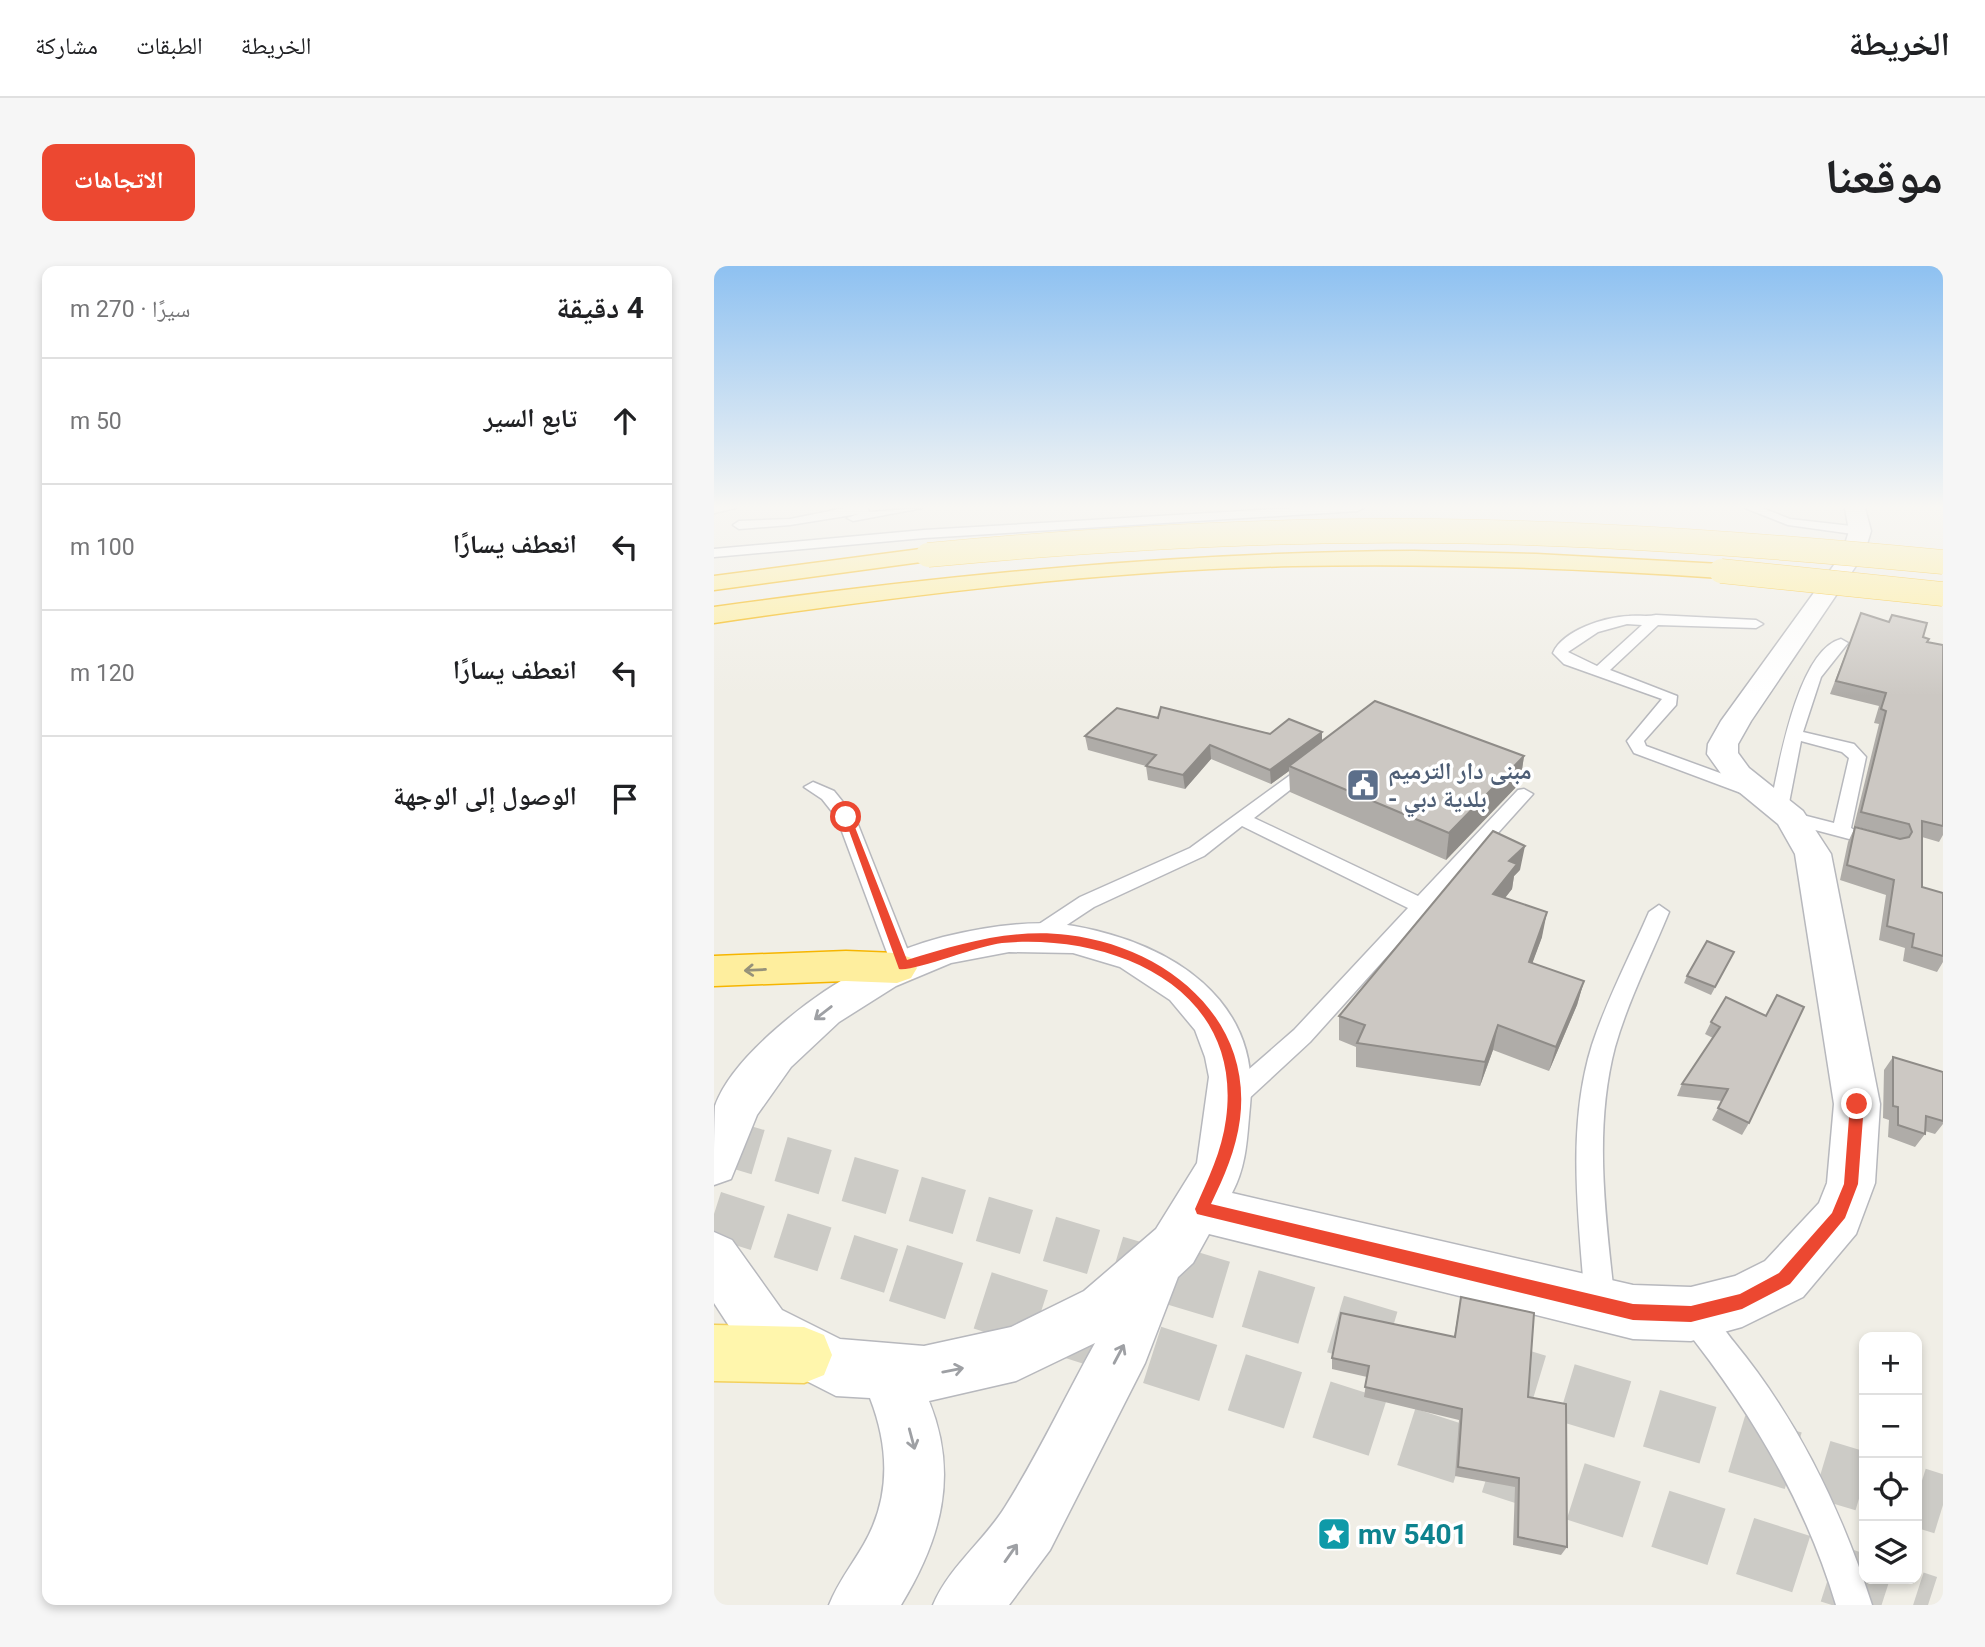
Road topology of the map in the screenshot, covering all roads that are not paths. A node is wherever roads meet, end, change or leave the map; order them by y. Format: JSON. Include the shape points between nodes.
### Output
{"nodes":[{"id":1,"x":810,"y":570,"type":"edge"},
{"id":2,"x":1107,"y":570,"type":"edge"},
{"id":3,"x":1706,"y":570,"type":"edge"},
{"id":4,"x":1841,"y":570,"type":"edge"},
{"id":5,"x":714,"y":583,"type":"edge"},
{"id":6,"x":868,"y":593,"type":"junction"},
{"id":7,"x":1943,"y":594,"type":"edge"},
{"id":8,"x":714,"y":615,"type":"edge"},
{"id":9,"x":1656,"y":619,"type":"junction"},
{"id":10,"x":1756,"y":624,"type":"dead end"},
{"id":11,"x":714,"y":628,"type":"edge"},
{"id":12,"x":1841,"y":643,"type":"dead end"},
{"id":13,"x":1600,"y":671,"type":"junction"},
{"id":14,"x":1796,"y":735,"type":"junction"},
{"id":15,"x":1326,"y":753,"type":"edge"},
{"id":16,"x":813,"y":787,"type":"dead end"},
{"id":17,"x":1524,"y":794,"type":"dead end"},
{"id":18,"x":1779,"y":807,"type":"junction"},
{"id":19,"x":1242,"y":819,"type":"junction"},
{"id":20,"x":1841,"y":831,"type":"junction"},
{"id":21,"x":1867,"y":838,"type":"edge"},
{"id":22,"x":1421,"y":906,"type":"junction"},
{"id":23,"x":1659,"y":912,"type":"dead end"},
{"id":24,"x":1034,"y":937,"type":"junction"},
{"id":25,"x":900,"y":967,"type":"junction"},
{"id":26,"x":714,"y":971,"type":"edge"},
{"id":27,"x":1234,"y":1097,"type":"junction"},
{"id":28,"x":714,"y":1164,"type":"edge"},
{"id":29,"x":1202,"y":1209,"type":"junction"},
{"id":30,"x":714,"y":1257,"type":"edge"},
{"id":31,"x":1154,"y":1269,"type":"junction"},
{"id":32,"x":1600,"y":1304,"type":"junction"},
{"id":33,"x":1691,"y":1314,"type":"junction"},
{"id":34,"x":714,"y":1353,"type":"edge"},
{"id":35,"x":804,"y":1355,"type":"junction"},
{"id":36,"x":889,"y":1374,"type":"junction"},
{"id":37,"x":862,"y":1605,"type":"edge"},
{"id":38,"x":966,"y":1605,"type":"edge"},
{"id":39,"x":1854,"y":1605,"type":"edge"}],
"edges":[{"from":1,"to":5,"type":"highway","bridge":true},
{"from":2,"to":6,"type":"highway","bridge":true},
{"from":3,"to":7,"type":"highway","bridge":true},
{"from":4,"to":18,"type":"street","via":[[1723,744],[1727,765]]},
{"from":6,"to":8,"type":"highway"},
{"from":6,"to":11,"type":"highway"},
{"from":9,"to":10,"type":"lane"},
{"from":9,"to":13,"type":"lane"},
{"from":9,"to":13,"type":"lane","via":[[1603,625],[1560,649],[1569,661]]},
{"from":12,"to":14,"type":"lane","via":[[1810,680]]},
{"from":13,"to":18,"type":"lane","via":[[1669,696],[1670,702],[1635,741],[1640,749]]},
{"from":14,"to":18,"type":"lane"},
{"from":14,"to":20,"type":"lane","via":[[1848,748],[1858,757]]},
{"from":15,"to":19,"type":"lane"},
{"from":16,"to":25,"type":"lane","via":[[828,795],[846,817]]},
{"from":17,"to":22,"type":"lane"},
{"from":18,"to":20,"type":"lane"},
{"from":18,"to":33,"type":"street","via":[[1813,854],[1857,1104],[1851,1184],[1838,1218],[1784,1279],[1742,1301]]},
{"from":19,"to":22,"type":"lane"},
{"from":19,"to":24,"type":"lane","via":[[1197,852],[1087,902]]},
{"from":20,"to":21,"type":"lane"},
{"from":22,"to":27,"type":"lane","via":[[1301,1036]]},
{"from":23,"to":32,"type":"lane","via":[[1605,1045],[1594,1097],[1588,1156]]},
{"from":24,"to":25,"type":"street","via":[[969,945]]},
{"from":24,"to":27,"type":"street","via":[[1104,946],[1172,977],[1209,1016],[1222,1040]]},
{"from":25,"to":26,"type":"highway","one_way":true},
{"from":25,"to":28,"type":"street","one_way":true,"via":[[833,1005],[777,1053],[733,1113]]},
{"from":27,"to":29,"type":"street","via":[[1223,1163]]},
{"from":29,"to":31,"type":"street"},
{"from":29,"to":32,"type":"street"},
{"from":30,"to":35,"type":"street","via":[[723,1282],[743,1310],[770,1336]]},
{"from":36,"to":31,"type":"street","one_way":true,"via":[[937,1373],[1034,1349],[1119,1300]]},
{"from":38,"to":31,"type":"street","one_way":true,"via":[[1028,1528],[1125,1343]]},
{"from":32,"to":33,"type":"street","via":[[1633,1312]]},
{"from":33,"to":39,"type":"lane","via":[[1747,1384],[1799,1469],[1844,1570]]},
{"from":34,"to":35,"type":"main road"},
{"from":35,"to":36,"type":"street","via":[[845,1368]]},
{"from":36,"to":37,"type":"street","one_way":true,"via":[[915,1449],[915,1480],[910,1513],[897,1548]]}]}
